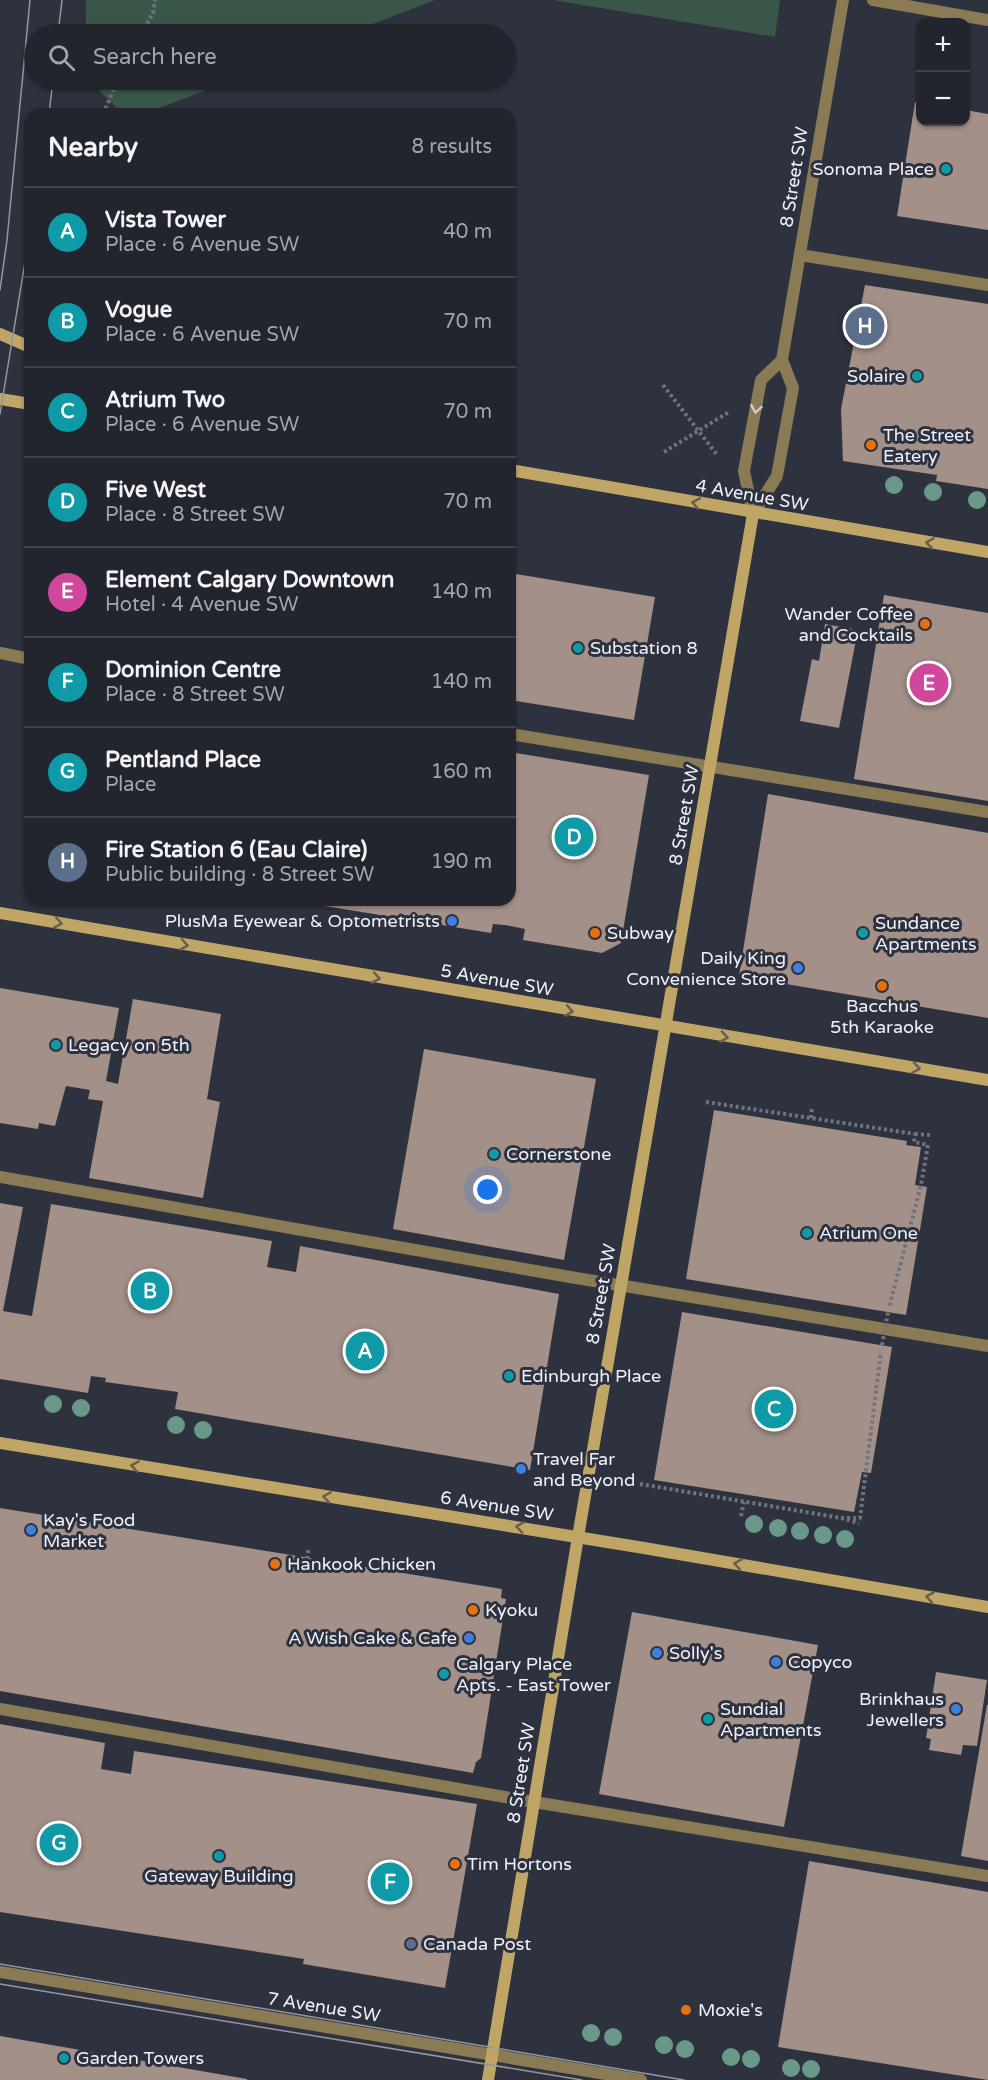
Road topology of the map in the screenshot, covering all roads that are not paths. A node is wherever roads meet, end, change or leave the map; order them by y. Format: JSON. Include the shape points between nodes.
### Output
{"nodes":[{"id":1,"x":843,"y":0,"type":"edge"},
{"id":2,"x":873,"y":0,"type":"edge"},
{"id":3,"x":988,"y":20,"type":"edge"},
{"id":4,"x":800,"y":255,"type":"junction"},
{"id":5,"x":988,"y":285,"type":"edge"},
{"id":6,"x":0,"y":334,"type":"edge"},
{"id":7,"x":24,"y":344,"type":"edge"},
{"id":8,"x":782,"y":360,"type":"junction"},
{"id":9,"x":0,"y":399,"type":"edge"},
{"id":10,"x":24,"y":403,"type":"edge"},
{"id":11,"x":516,"y":471,"type":"edge"},
{"id":12,"x":753,"y":514,"type":"junction"},
{"id":13,"x":988,"y":552,"type":"edge"},
{"id":14,"x":0,"y":653,"type":"edge"},
{"id":15,"x":24,"y":658,"type":"edge"},
{"id":16,"x":516,"y":735,"type":"edge"},
{"id":17,"x":711,"y":766,"type":"junction"},
{"id":18,"x":988,"y":812,"type":"edge"},
{"id":19,"x":0,"y":914,"type":"edge"},
{"id":20,"x":666,"y":1028,"type":"junction"},
{"id":21,"x":988,"y":1080,"type":"edge"},
{"id":22,"x":0,"y":1177,"type":"edge"},
{"id":23,"x":621,"y":1285,"type":"junction"},
{"id":24,"x":988,"y":1346,"type":"edge"},
{"id":25,"x":0,"y":1443,"type":"edge"},
{"id":26,"x":578,"y":1537,"type":"junction"},
{"id":27,"x":988,"y":1607,"type":"edge"},
{"id":28,"x":0,"y":1709,"type":"edge"},
{"id":29,"x":534,"y":1802,"type":"junction"},
{"id":30,"x":988,"y":1876,"type":"edge"},
{"id":31,"x":0,"y":1972,"type":"edge"},
{"id":32,"x":492,"y":2053,"type":"junction"},
{"id":33,"x":488,"y":2080,"type":"edge"},
{"id":34,"x":641,"y":2080,"type":"edge"}],
"edges":[{"from":1,"to":4,"type":"street","name":"8 Street SW"},
{"from":2,"to":3,"type":"street"},
{"from":4,"to":5,"type":"street"},
{"from":4,"to":8,"type":"street","name":"8 Street SW"},
{"from":6,"to":7,"type":"main road"},
{"from":8,"to":12,"type":"street","name":"8 Street SW","via":[[793,388],[777,476]]},
{"from":8,"to":12,"type":"street","name":"8 Street SW","one_way":true,"via":[[761,380],[744,471]]},
{"from":9,"to":10,"type":"main road"},
{"from":12,"to":11,"type":"main road","name":"4 Avenue SW","one_way":true},
{"from":13,"to":12,"type":"main road","name":"4 Avenue SW","one_way":true},
{"from":12,"to":17,"type":"main road","name":"8 Street SW"},
{"from":14,"to":15,"type":"street"},
{"from":16,"to":17,"type":"street"},
{"from":17,"to":18,"type":"street"},
{"from":17,"to":20,"type":"main road","name":"8 Street SW"},
{"from":19,"to":20,"type":"main road","name":"5 Avenue SW","one_way":true},
{"from":20,"to":21,"type":"main road","name":"5 Avenue SW","one_way":true},
{"from":20,"to":23,"type":"main road","name":"8 Street SW"},
{"from":22,"to":23,"type":"street"},
{"from":23,"to":24,"type":"street"},
{"from":23,"to":26,"type":"main road","name":"8 Street SW"},
{"from":26,"to":25,"type":"main road","name":"6 Avenue SW","one_way":true},
{"from":27,"to":26,"type":"main road","name":"6 Avenue SW","one_way":true},
{"from":26,"to":29,"type":"main road","name":"8 Street SW"},
{"from":28,"to":29,"type":"street"},
{"from":29,"to":30,"type":"street"},
{"from":29,"to":32,"type":"main road","name":"8 Street SW"},
{"from":31,"to":32,"type":"street","name":"7 Avenue SW"},
{"from":32,"to":33,"type":"main road","name":"8 Street SW"},
{"from":32,"to":34,"type":"street","name":"7 Avenue SW"}]}
